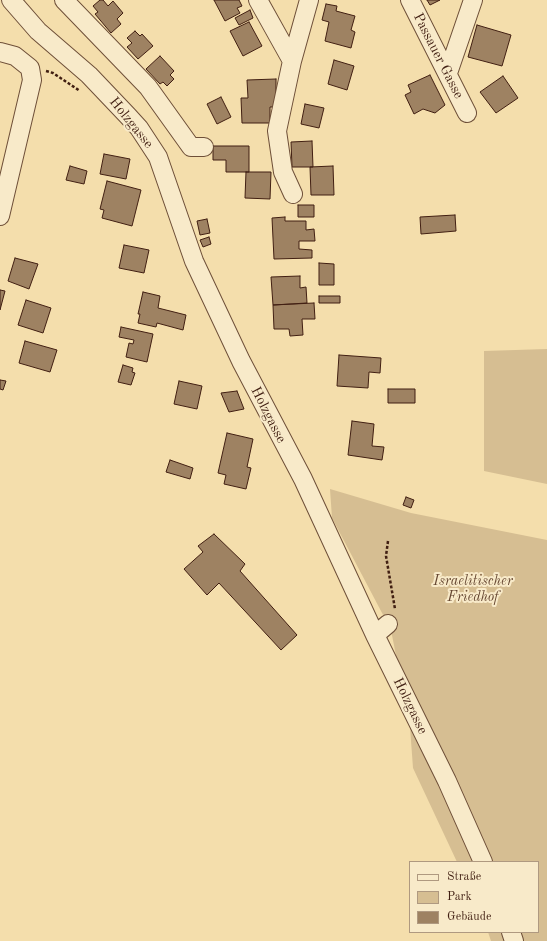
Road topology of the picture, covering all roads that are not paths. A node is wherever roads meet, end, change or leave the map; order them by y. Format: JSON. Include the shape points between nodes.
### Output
{"nodes":[{"id":1,"x":11,"y":0,"type":"edge"},
{"id":2,"x":64,"y":0,"type":"edge"},
{"id":3,"x":258,"y":0,"type":"edge"},
{"id":4,"x":309,"y":0,"type":"edge"},
{"id":5,"x":410,"y":0,"type":"edge"},
{"id":6,"x":473,"y":0,"type":"edge"},
{"id":7,"x":0,"y":52,"type":"edge"},
{"id":8,"x":292,"y":61,"type":"junction"},
{"id":9,"x":448,"y":73,"type":"junction"},
{"id":10,"x":467,"y":113,"type":"dead end"},
{"id":11,"x":204,"y":147,"type":"dead end"},
{"id":12,"x":293,"y":194,"type":"dead end"},
{"id":13,"x":0,"y":216,"type":"edge"},
{"id":14,"x":483,"y":861,"type":"edge"}],
"edges":[{"from":1,"to":14,"type":"street","name":"Holzgasse","via":[[38,31],[89,75],[128,116],[158,157],[194,261],[244,368],[382,630]]},
{"from":2,"to":11,"type":"street","via":[[148,87],[191,147]]},
{"from":3,"to":8,"type":"street"},
{"from":4,"to":8,"type":"street"},
{"from":5,"to":9,"type":"street","name":"Passauer Gasse"},
{"from":6,"to":9,"type":"street"},
{"from":7,"to":13,"type":"street","via":[[14,56],[30,68],[32,80]]},
{"from":8,"to":12,"type":"street","via":[[276,131],[283,172]]},
{"from":9,"to":10,"type":"street","name":"Passauer Gasse"}]}
